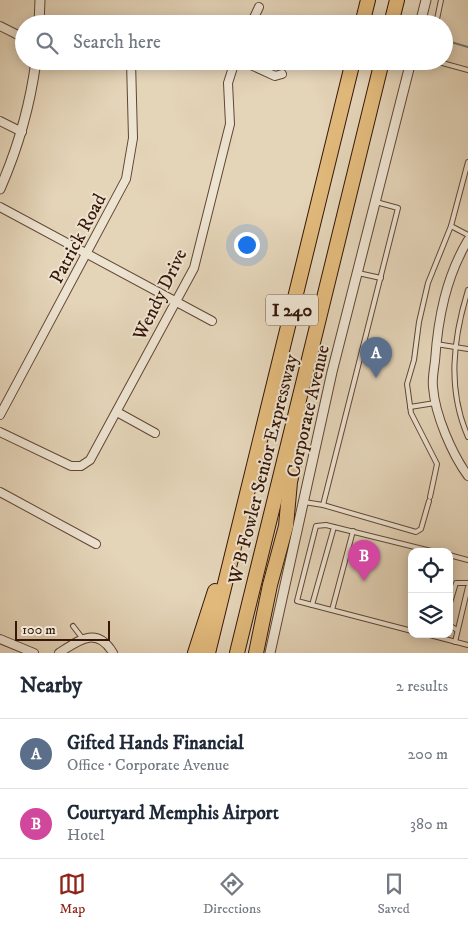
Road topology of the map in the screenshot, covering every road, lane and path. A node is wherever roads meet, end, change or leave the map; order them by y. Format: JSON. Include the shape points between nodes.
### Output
{"nodes":[{"id":1,"x":40,"y":0,"type":"edge"},
{"id":2,"x":368,"y":0,"type":"edge"},
{"id":3,"x":397,"y":0,"type":"edge"},
{"id":4,"x":426,"y":0,"type":"edge"},
{"id":5,"x":441,"y":0,"type":"edge"},
{"id":6,"x":259,"y":7,"type":"dead end"},
{"id":7,"x":39,"y":15,"type":"edge"},
{"id":8,"x":256,"y":15,"type":"edge"},
{"id":9,"x":364,"y":15,"type":"edge"},
{"id":10,"x":393,"y":15,"type":"edge"},
{"id":11,"x":422,"y":15,"type":"edge"},
{"id":12,"x":438,"y":15,"type":"edge"},
{"id":13,"x":0,"y":26,"type":"edge"},
{"id":14,"x":15,"y":34,"type":"edge"},
{"id":15,"x":453,"y":66,"type":"edge"},
{"id":16,"x":35,"y":70,"type":"edge"},
{"id":17,"x":131,"y":70,"type":"edge"},
{"id":18,"x":232,"y":70,"type":"edge"},
{"id":19,"x":262,"y":70,"type":"edge"},
{"id":20,"x":351,"y":70,"type":"edge"},
{"id":21,"x":380,"y":70,"type":"edge"},
{"id":22,"x":409,"y":70,"type":"edge"},
{"id":23,"x":468,"y":70,"type":"edge"},
{"id":24,"x":282,"y":74,"type":"dead end"},
{"id":25,"x":0,"y":121,"type":"edge"},
{"id":26,"x":22,"y":132,"type":"junction"},
{"id":27,"x":468,"y":162,"type":"edge"},
{"id":28,"x":462,"y":182,"type":"junction"},
{"id":29,"x":468,"y":185,"type":"edge"},
{"id":30,"x":0,"y":190,"type":"edge"},
{"id":31,"x":376,"y":202,"type":"junction"},
{"id":32,"x":0,"y":207,"type":"edge"},
{"id":33,"x":451,"y":226,"type":"junction"},
{"id":34,"x":468,"y":235,"type":"edge"},
{"id":35,"x":468,"y":240,"type":"edge"},
{"id":36,"x":87,"y":254,"type":"junction"},
{"id":37,"x":358,"y":272,"type":"junction"},
{"id":38,"x":381,"y":278,"type":"junction"},
{"id":39,"x":326,"y":288,"type":"junction"},
{"id":40,"x":468,"y":290,"type":"edge"},
{"id":41,"x":175,"y":302,"type":"junction"},
{"id":42,"x":212,"y":321,"type":"dead end"},
{"id":43,"x":436,"y":344,"type":"junction"},
{"id":44,"x":455,"y":346,"type":"junction"},
{"id":45,"x":468,"y":349,"type":"edge"},
{"id":46,"x":437,"y":403,"type":"junction"},
{"id":47,"x":410,"y":407,"type":"junction"},
{"id":48,"x":117,"y":412,"type":"junction"},
{"id":49,"x":0,"y":415,"type":"edge"},
{"id":50,"x":0,"y":432,"type":"edge"},
{"id":51,"x":155,"y":433,"type":"dead end"},
{"id":52,"x":468,"y":437,"type":"edge"},
{"id":53,"x":468,"y":476,"type":"edge"},
{"id":54,"x":0,"y":492,"type":"edge"},
{"id":55,"x":303,"y":502,"type":"junction"},
{"id":56,"x":323,"y":505,"type":"junction"},
{"id":57,"x":334,"y":527,"type":"junction"},
{"id":58,"x":353,"y":531,"type":"junction"},
{"id":59,"x":96,"y":544,"type":"dead end"},
{"id":60,"x":419,"y":548,"type":"edge"},
{"id":61,"x":453,"y":556,"type":"edge"},
{"id":62,"x":232,"y":560,"type":"junction"},
{"id":63,"x":468,"y":560,"type":"edge"},
{"id":64,"x":468,"y":583,"type":"edge"},
{"id":65,"x":468,"y":587,"type":"edge"},
{"id":66,"x":453,"y":593,"type":"edge"},
{"id":67,"x":312,"y":605,"type":"junction"},
{"id":68,"x":332,"y":610,"type":"junction"},
{"id":69,"x":74,"y":626,"type":"dead end"},
{"id":70,"x":453,"y":627,"type":"edge"},
{"id":71,"x":408,"y":630,"type":"edge"},
{"id":72,"x":458,"y":630,"type":"junction"},
{"id":73,"x":440,"y":638,"type":"edge"},
{"id":74,"x":0,"y":639,"type":"edge"},
{"id":75,"x":83,"y":639,"type":"junction"},
{"id":76,"x":455,"y":642,"type":"junction"},
{"id":77,"x":468,"y":645,"type":"edge"},
{"id":78,"x":34,"y":653,"type":"edge"},
{"id":79,"x":59,"y":653,"type":"edge"},
{"id":80,"x":113,"y":653,"type":"edge"},
{"id":81,"x":195,"y":653,"type":"edge"},
{"id":82,"x":208,"y":653,"type":"edge"},
{"id":83,"x":237,"y":653,"type":"edge"},
{"id":84,"x":256,"y":653,"type":"edge"},
{"id":85,"x":270,"y":653,"type":"edge"}],
"edges":[{"from":1,"to":7,"type":"street"},
{"from":2,"to":9,"type":"highway"},
{"from":3,"to":10,"type":"highway"},
{"from":4,"to":11,"type":"street"},
{"from":5,"to":12,"type":"lane"},
{"from":6,"to":8,"type":"street"},
{"from":13,"to":14,"type":"street"},
{"from":15,"to":23,"type":"lane"},
{"from":16,"to":26,"type":"street","via":[[32,97]]},
{"from":17,"to":36,"type":"street","name":"Patrick Road","via":[[131,159],[126,179]]},
{"from":18,"to":41,"type":"street","name":"Wendy Drive","via":[[228,83],[230,124],[203,238],[194,268]]},
{"from":19,"to":24,"type":"street","via":[[275,76]]},
{"from":20,"to":62,"type":"highway","name":"W B Fowler Senior Expressway","number":"I 240"},
{"from":21,"to":39,"type":"highway","name":"W B Fowler Senior Expressway","number":"I 240"},
{"from":22,"to":31,"type":"street","name":"Corporate Avenue"},
{"from":25,"to":26,"type":"street"},
{"from":26,"to":30,"type":"street"},
{"from":27,"to":28,"type":"lane"},
{"from":28,"to":29,"type":"lane"},
{"from":28,"to":33,"type":"lane"},
{"from":31,"to":37,"type":"street","name":"Corporate Avenue"},
{"from":31,"to":38,"type":"lane","via":[[398,208]]},
{"from":32,"to":36,"type":"street"},
{"from":33,"to":34,"type":"lane"},
{"from":33,"to":47,"type":"lane","via":[[423,302],[407,384]]},
{"from":35,"to":43,"type":"street","via":[[443,296]]},
{"from":36,"to":41,"type":"street"},
{"from":36,"to":49,"type":"street","name":"Patrick Road"},
{"from":37,"to":38,"type":"lane"},
{"from":37,"to":55,"type":"street","name":"Corporate Avenue"},
{"from":38,"to":56,"type":"lane"},
{"from":39,"to":83,"type":"highway","name":"W B Fowler Senior Expressway","number":"I 240"},
{"from":39,"to":84,"type":"highway","via":[[316,363],[290,482],[286,526]]},
{"from":40,"to":44,"type":"lane"},
{"from":41,"to":42,"type":"street"},
{"from":41,"to":48,"type":"street","name":"Wendy Drive"},
{"from":43,"to":44,"type":"lane"},
{"from":43,"to":46,"type":"street","via":[[433,387]]},
{"from":44,"to":45,"type":"lane"},
{"from":44,"to":52,"type":"lane","via":[[453,374],[457,402]]},
{"from":46,"to":47,"type":"lane"},
{"from":46,"to":53,"type":"street","via":[[453,450]]},
{"from":47,"to":56,"type":"lane","via":[[437,464],[421,529],[416,532]]},
{"from":48,"to":50,"type":"street","name":"Wendy Drive","via":[[90,460],[81,466],[71,466]]},
{"from":48,"to":51,"type":"street"},
{"from":54,"to":59,"type":"street"},
{"from":55,"to":56,"type":"lane"},
{"from":55,"to":85,"type":"street","name":"Corporate Avenue"},
{"from":57,"to":58,"type":"lane"},
{"from":57,"to":67,"type":"lane"},
{"from":57,"to":67,"type":"lane","via":[[316,526],[297,601]]},
{"from":58,"to":60,"type":"lane"},
{"from":58,"to":68,"type":"lane"},
{"from":61,"to":63,"type":"lane"},
{"from":62,"to":81,"type":"highway","via":[[218,584]]},
{"from":62,"to":82,"type":"highway","name":"W B Fowler Senior Expressway","number":"I 240"},
{"from":64,"to":66,"type":"lane","via":[[456,582]]},
{"from":65,"to":72,"type":"lane"},
{"from":67,"to":68,"type":"lane"},
{"from":68,"to":71,"type":"lane"},
{"from":69,"to":75,"type":"lane"},
{"from":70,"to":72,"type":"lane"},
{"from":72,"to":76,"type":"lane"},
{"from":73,"to":76,"type":"lane"},
{"from":74,"to":78,"type":"street"},
{"from":75,"to":79,"type":"street"},
{"from":75,"to":80,"type":"street","via":[[96,637],[108,644]]},
{"from":76,"to":77,"type":"lane"}]}
